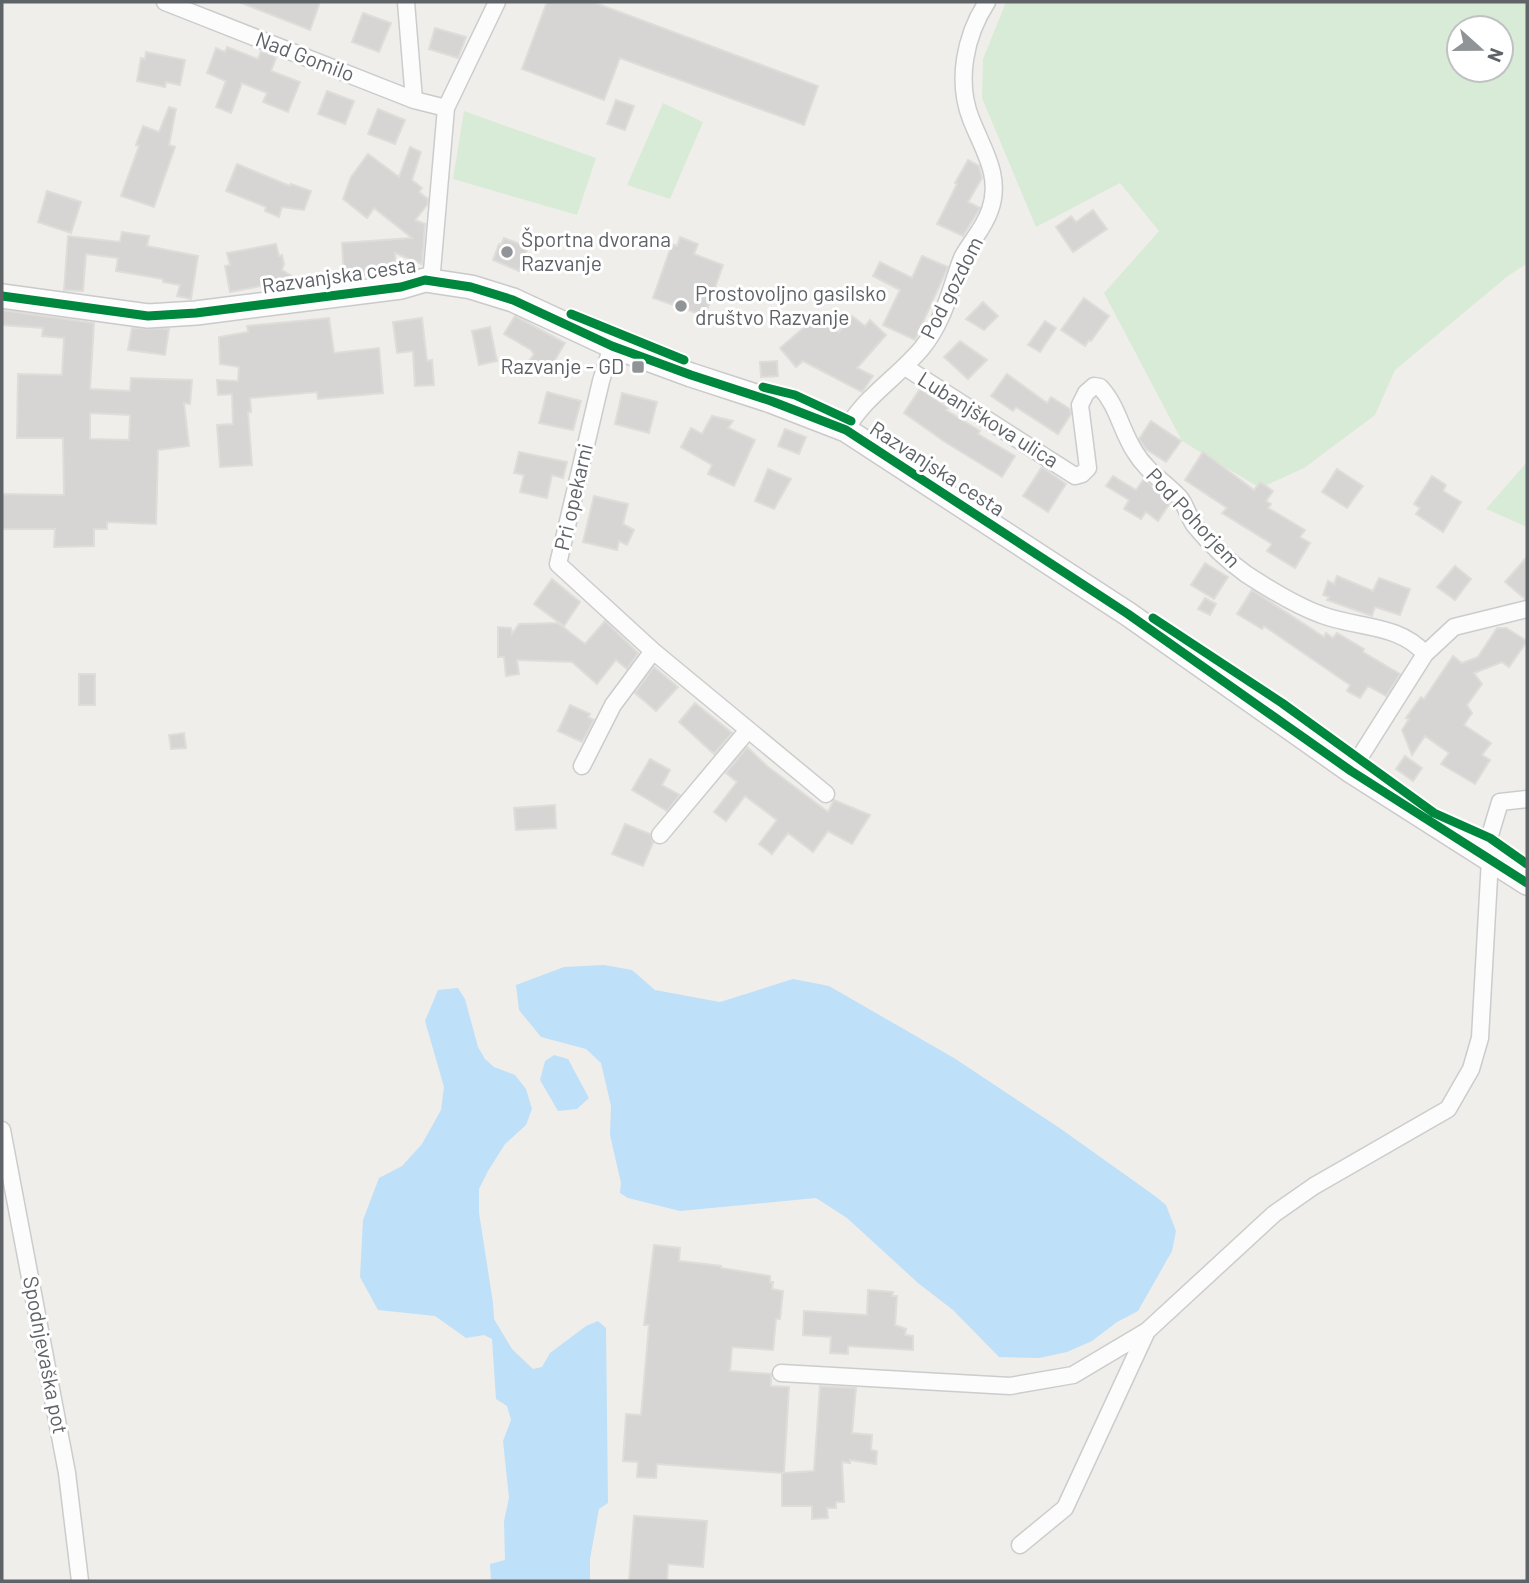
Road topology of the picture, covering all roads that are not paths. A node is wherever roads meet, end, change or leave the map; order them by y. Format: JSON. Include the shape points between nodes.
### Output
{"nodes":[{"id":1,"x":165,"y":2,"type":"edge"},
{"id":2,"x":406,"y":2,"type":"edge"},
{"id":3,"x":497,"y":2,"type":"edge"},
{"id":4,"x":987,"y":2,"type":"edge"},
{"id":5,"x":414,"y":100,"type":"junction"},
{"id":6,"x":446,"y":108,"type":"junction"},
{"id":7,"x":428,"y":276,"type":"junction"},
{"id":8,"x":2,"y":296,"type":"edge"},
{"id":9,"x":612,"y":346,"type":"junction"},
{"id":10,"x":905,"y":367,"type":"junction"},
{"id":11,"x":1080,"y":405,"type":"joint"},
{"id":12,"x":846,"y":430,"type":"junction"},
{"id":13,"x":1527,"y":609,"type":"edge"},
{"id":14,"x":653,"y":652,"type":"junction"},
{"id":15,"x":1425,"y":654,"type":"junction"},
{"id":16,"x":748,"y":730,"type":"junction"},
{"id":17,"x":582,"y":766,"type":"dead end"},
{"id":18,"x":1351,"y":771,"type":"junction"},
{"id":19,"x":826,"y":794,"type":"dead end"},
{"id":20,"x":1527,"y":799,"type":"edge"},
{"id":21,"x":660,"y":835,"type":"dead end"},
{"id":22,"x":1487,"y":857,"type":"junction"},
{"id":23,"x":1527,"y":883,"type":"edge"},
{"id":24,"x":2,"y":1130,"type":"edge"},
{"id":25,"x":1147,"y":1331,"type":"junction"},
{"id":26,"x":780,"y":1374,"type":"dead end"},
{"id":27,"x":1020,"y":1545,"type":"dead end"},
{"id":28,"x":80,"y":1581,"type":"edge"}],
"edges":[{"from":1,"to":5,"type":"street","name":"Nad Gomilo"},
{"from":2,"to":5,"type":"street"},
{"from":3,"to":6,"type":"street"},
{"from":4,"to":10,"type":"street","name":"Pod gozdom","via":[[968,44],[962,84],[994,177],[991,209],[963,257],[936,330]]},
{"from":5,"to":6,"type":"street","name":"Nad Gomilo"},
{"from":6,"to":7,"type":"street"},
{"from":7,"to":8,"type":"street","name":"Razvanjska cesta","via":[[388,289],[148,316]]},
{"from":7,"to":9,"type":"street","name":"Razvanjska cesta","via":[[513,300]]},
{"from":9,"to":12,"type":"street","name":"Razvanjska cesta"},
{"from":9,"to":14,"type":"street","name":"Pri opekarni","via":[[558,564]]},
{"from":10,"to":11,"type":"street","name":"Lubanjškova ulica","via":[[1075,475],[1088,468]]},
{"from":10,"to":12,"type":"street","name":"Pod gozdom","via":[[875,393]]},
{"from":11,"to":15,"type":"street","name":"Pod Pohorjem","via":[[1086,393],[1100,387],[1111,399],[1145,468],[1181,499],[1195,525],[1247,574],[1323,616],[1416,642]]},
{"from":12,"to":18,"type":"street","name":"Razvanjska cesta","via":[[1128,614]]},
{"from":13,"to":15,"type":"street","via":[[1454,627]]},
{"from":14,"to":16,"type":"street","name":"Pri opekarni"},
{"from":14,"to":17,"type":"street","via":[[613,705]]},
{"from":15,"to":18,"type":"street"},
{"from":16,"to":19,"type":"street","name":"Pri opekarni"},
{"from":16,"to":21,"type":"street"},
{"from":18,"to":22,"type":"street","name":"Razvanjska cesta"},
{"from":20,"to":22,"type":"street","via":[[1500,802]]},
{"from":22,"to":23,"type":"street","name":"Razvanjska cesta"},
{"from":22,"to":25,"type":"street","via":[[1480,1038],[1471,1069],[1448,1110],[1314,1186],[1274,1214]]},
{"from":24,"to":28,"type":"street","name":"Spodnjevaška pot","via":[[67,1473]]},
{"from":25,"to":26,"type":"street","via":[[1073,1375],[1010,1386]]},
{"from":25,"to":27,"type":"street","via":[[1065,1508]]}]}
